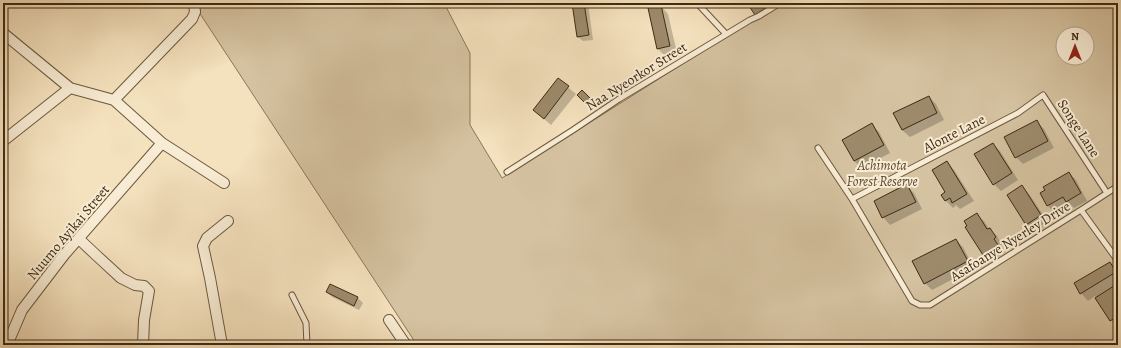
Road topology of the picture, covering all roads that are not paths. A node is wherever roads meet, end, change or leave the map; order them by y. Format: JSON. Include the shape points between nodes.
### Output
{"nodes":[{"id":1,"x":194,"y":3,"type":"edge"},
{"id":2,"x":697,"y":3,"type":"edge"},
{"id":3,"x":780,"y":3,"type":"edge"},
{"id":4,"x":3,"y":33,"type":"edge"},
{"id":5,"x":726,"y":34,"type":"junction"},
{"id":6,"x":70,"y":88,"type":"junction"},
{"id":7,"x":1043,"y":95,"type":"joint"},
{"id":8,"x":114,"y":100,"type":"junction"},
{"id":9,"x":3,"y":141,"type":"edge"},
{"id":10,"x":162,"y":143,"type":"junction"},
{"id":11,"x":818,"y":148,"type":"dead end"},
{"id":12,"x":507,"y":172,"type":"dead end"},
{"id":13,"x":224,"y":183,"type":"dead end"},
{"id":14,"x":1118,"y":186,"type":"edge"},
{"id":15,"x":1107,"y":193,"type":"junction"},
{"id":16,"x":852,"y":199,"type":"junction"},
{"id":17,"x":1081,"y":210,"type":"junction"},
{"id":18,"x":228,"y":221,"type":"dead end"},
{"id":19,"x":79,"y":239,"type":"junction"},
{"id":20,"x":1118,"y":261,"type":"edge"},
{"id":21,"x":292,"y":295,"type":"dead end"},
{"id":22,"x":389,"y":320,"type":"dead end"},
{"id":23,"x":7,"y":345,"type":"edge"},
{"id":24,"x":143,"y":345,"type":"edge"},
{"id":25,"x":222,"y":345,"type":"edge"},
{"id":26,"x":307,"y":345,"type":"edge"},
{"id":27,"x":406,"y":345,"type":"edge"}],
"edges":[{"from":1,"to":8,"type":"street","via":[[195,12],[192,19]]},
{"from":2,"to":5,"type":"lane"},
{"from":3,"to":5,"type":"lane","name":"Naa Nyeorkor Street"},
{"from":4,"to":6,"type":"street"},
{"from":5,"to":12,"type":"lane","name":"Naa Nyeorkor Street"},
{"from":6,"to":8,"type":"street"},
{"from":6,"to":9,"type":"street"},
{"from":7,"to":15,"type":"lane","name":"Songe Lane"},
{"from":7,"to":16,"type":"lane","name":"Alonte Lane","via":[[1018,113]]},
{"from":8,"to":10,"type":"street"},
{"from":10,"to":13,"type":"street"},
{"from":10,"to":19,"type":"street","name":"Nuumo Ayikai Street"},
{"from":11,"to":16,"type":"lane"},
{"from":14,"to":15,"type":"lane","name":"Asafoanye Nyerley Drive"},
{"from":15,"to":17,"type":"lane","name":"Asafoanye Nyerley Drive"},
{"from":16,"to":17,"type":"lane","name":"Asafoanye Nyerley Drive","via":[[912,301],[920,305],[930,305]]},
{"from":17,"to":20,"type":"lane"},
{"from":18,"to":25,"type":"street","via":[[207,238],[202,246]]},
{"from":19,"to":23,"type":"street","name":"Nuumo Ayikai Street","via":[[22,310]]},
{"from":19,"to":24,"type":"street","via":[[122,278],[135,285],[144,286],[149,291]]},
{"from":21,"to":26,"type":"lane","via":[[306,323]]},
{"from":22,"to":27,"type":"street"}]}
